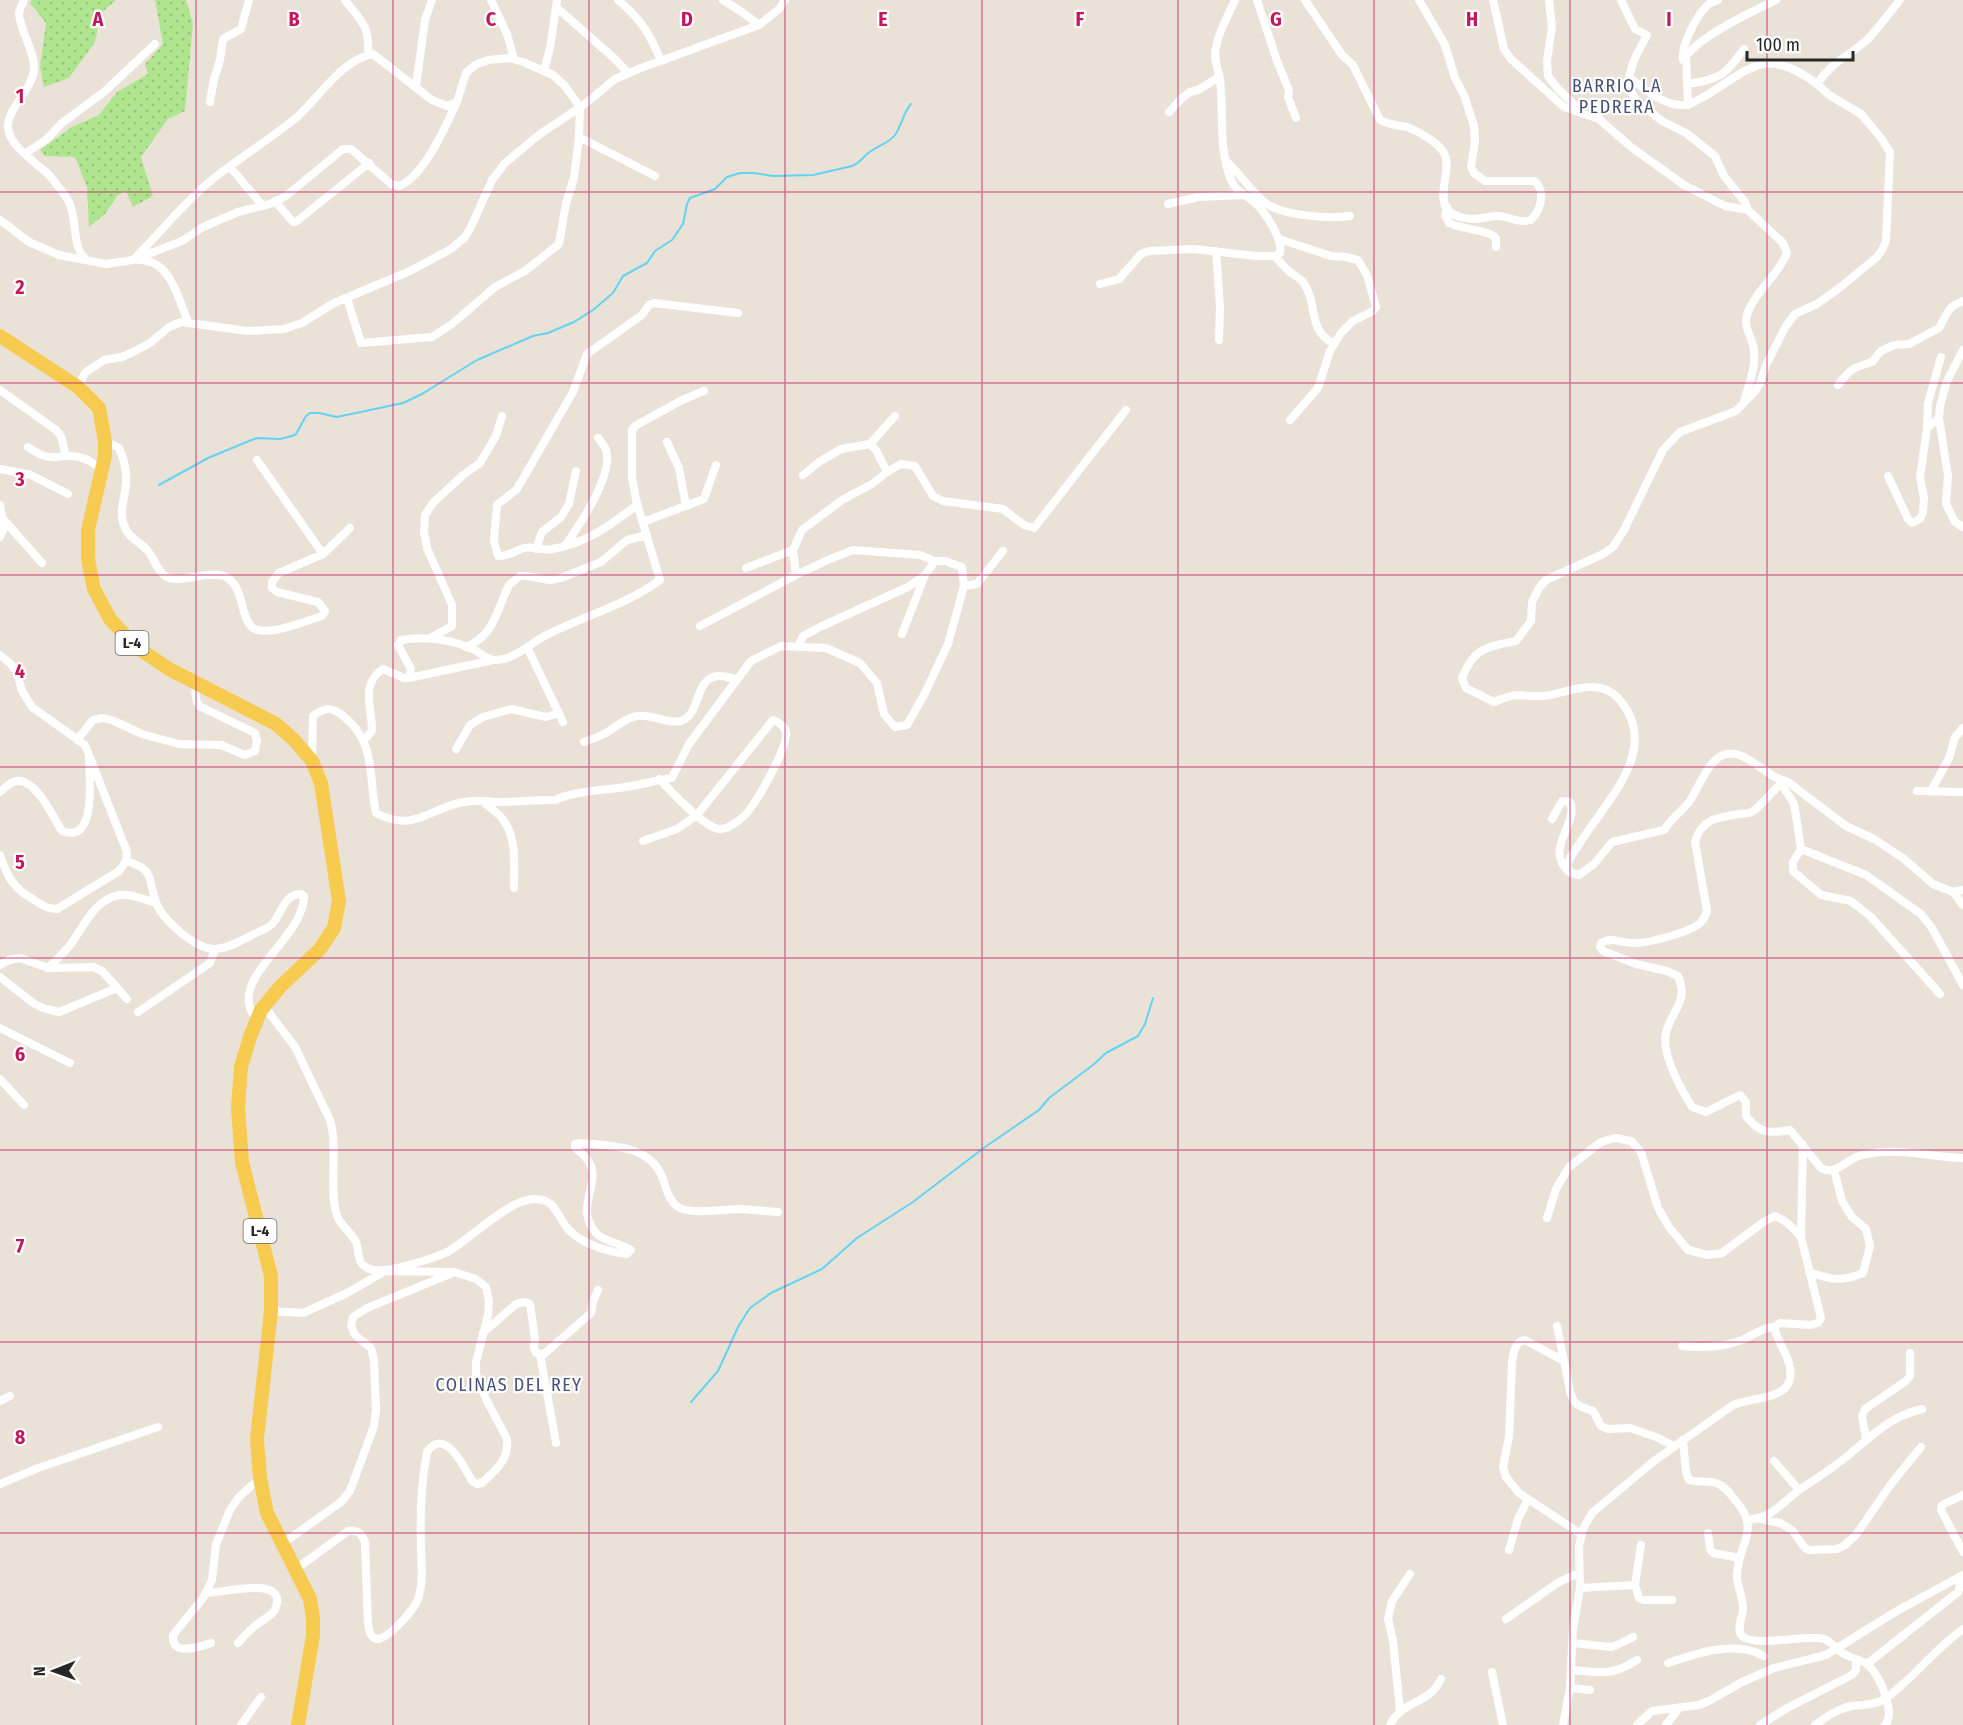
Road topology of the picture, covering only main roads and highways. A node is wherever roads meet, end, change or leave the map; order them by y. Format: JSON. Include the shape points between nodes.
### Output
{"nodes":[{"id":1,"x":0,"y":336,"type":"edge"},
{"id":2,"x":298,"y":1725,"type":"edge"}],
"edges":[{"from":1,"to":2,"type":"main road","number":"L-4","via":[[78,387],[99,408],[105,441],[88,530],[88,559],[94,589],[110,619],[135,646],[169,669],[276,724],[312,761],[321,783],[339,901],[334,928],[320,949],[264,1006],[241,1067],[238,1108],[242,1162],[271,1276],[272,1311],[257,1439],[260,1478],[267,1513],[310,1599],[313,1618]]}]}
